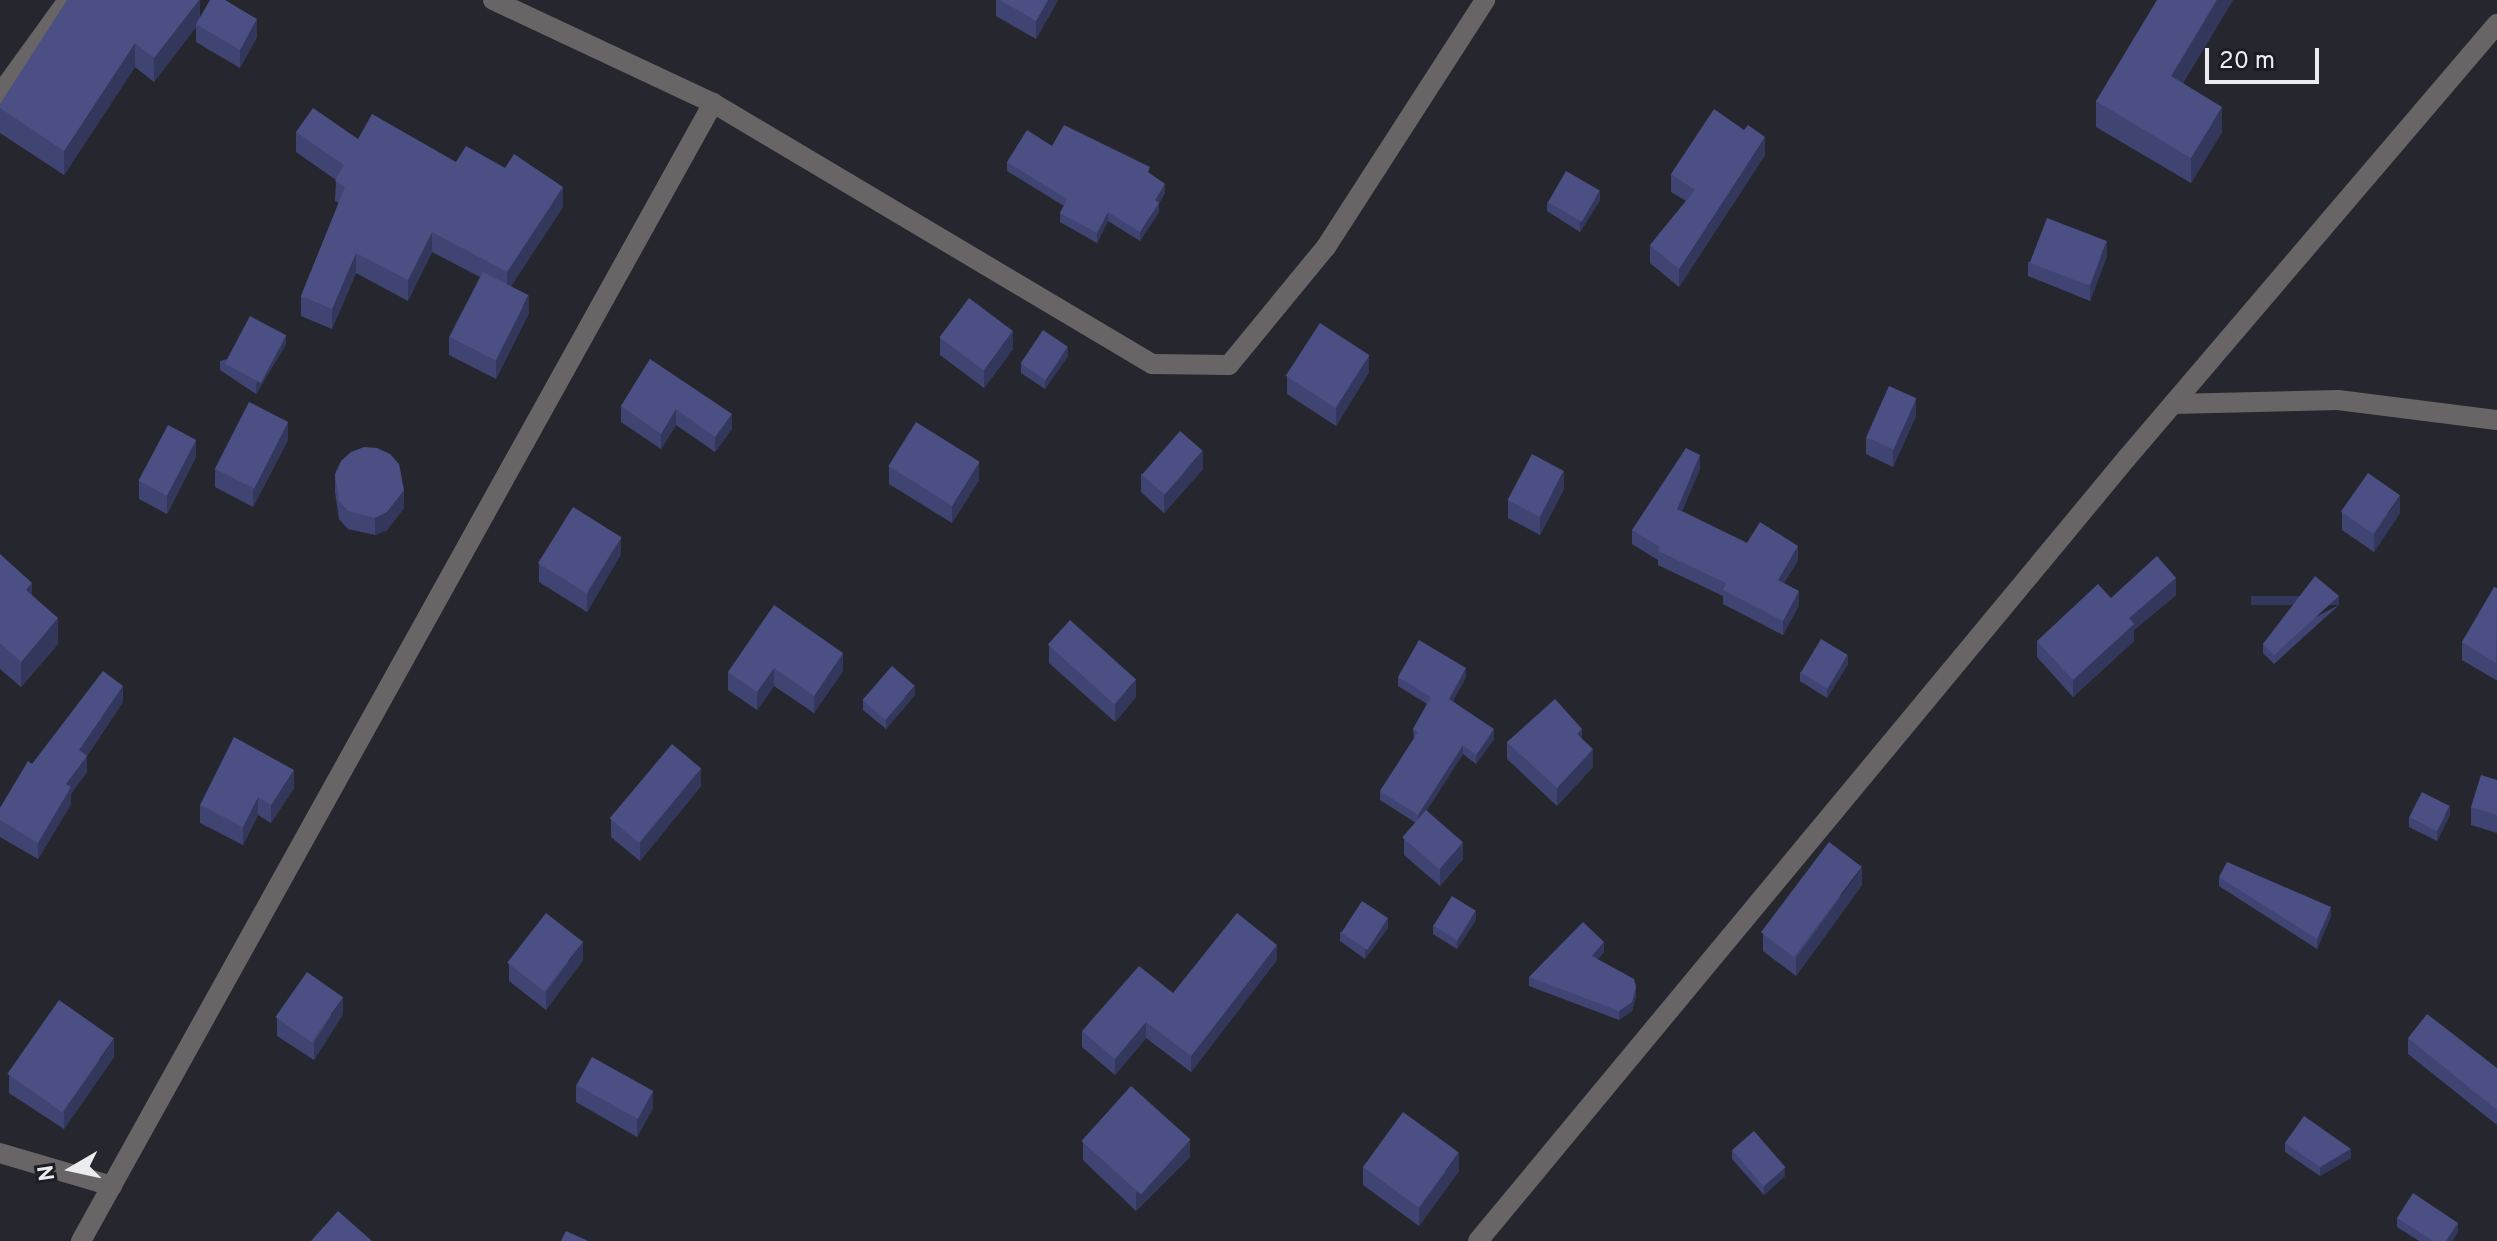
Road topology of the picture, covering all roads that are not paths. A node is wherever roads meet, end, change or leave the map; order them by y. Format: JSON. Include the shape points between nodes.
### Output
{"nodes":[{"id":1,"x":68,"y":0,"type":"edge"},
{"id":2,"x":493,"y":0,"type":"edge"},
{"id":3,"x":1485,"y":0,"type":"edge"},
{"id":4,"x":2497,"y":24,"type":"edge"},
{"id":5,"x":0,"y":94,"type":"edge"},
{"id":6,"x":713,"y":103,"type":"junction"},
{"id":7,"x":2173,"y":404,"type":"junction"},
{"id":8,"x":2497,"y":420,"type":"edge"},
{"id":9,"x":0,"y":1153,"type":"edge"},
{"id":10,"x":112,"y":1186,"type":"junction"},
{"id":11,"x":81,"y":1241,"type":"edge"},
{"id":12,"x":1478,"y":1241,"type":"edge"}],
"edges":[{"from":1,"to":5,"type":"street"},
{"from":2,"to":6,"type":"street"},
{"from":3,"to":6,"type":"street","via":[[1326,247],[1229,365],[1152,364]]},
{"from":4,"to":7,"type":"street"},
{"from":6,"to":10,"type":"street"},
{"from":7,"to":8,"type":"street","via":[[2338,400]]},
{"from":7,"to":12,"type":"street"},
{"from":9,"to":10,"type":"street"},
{"from":10,"to":11,"type":"street"}]}
